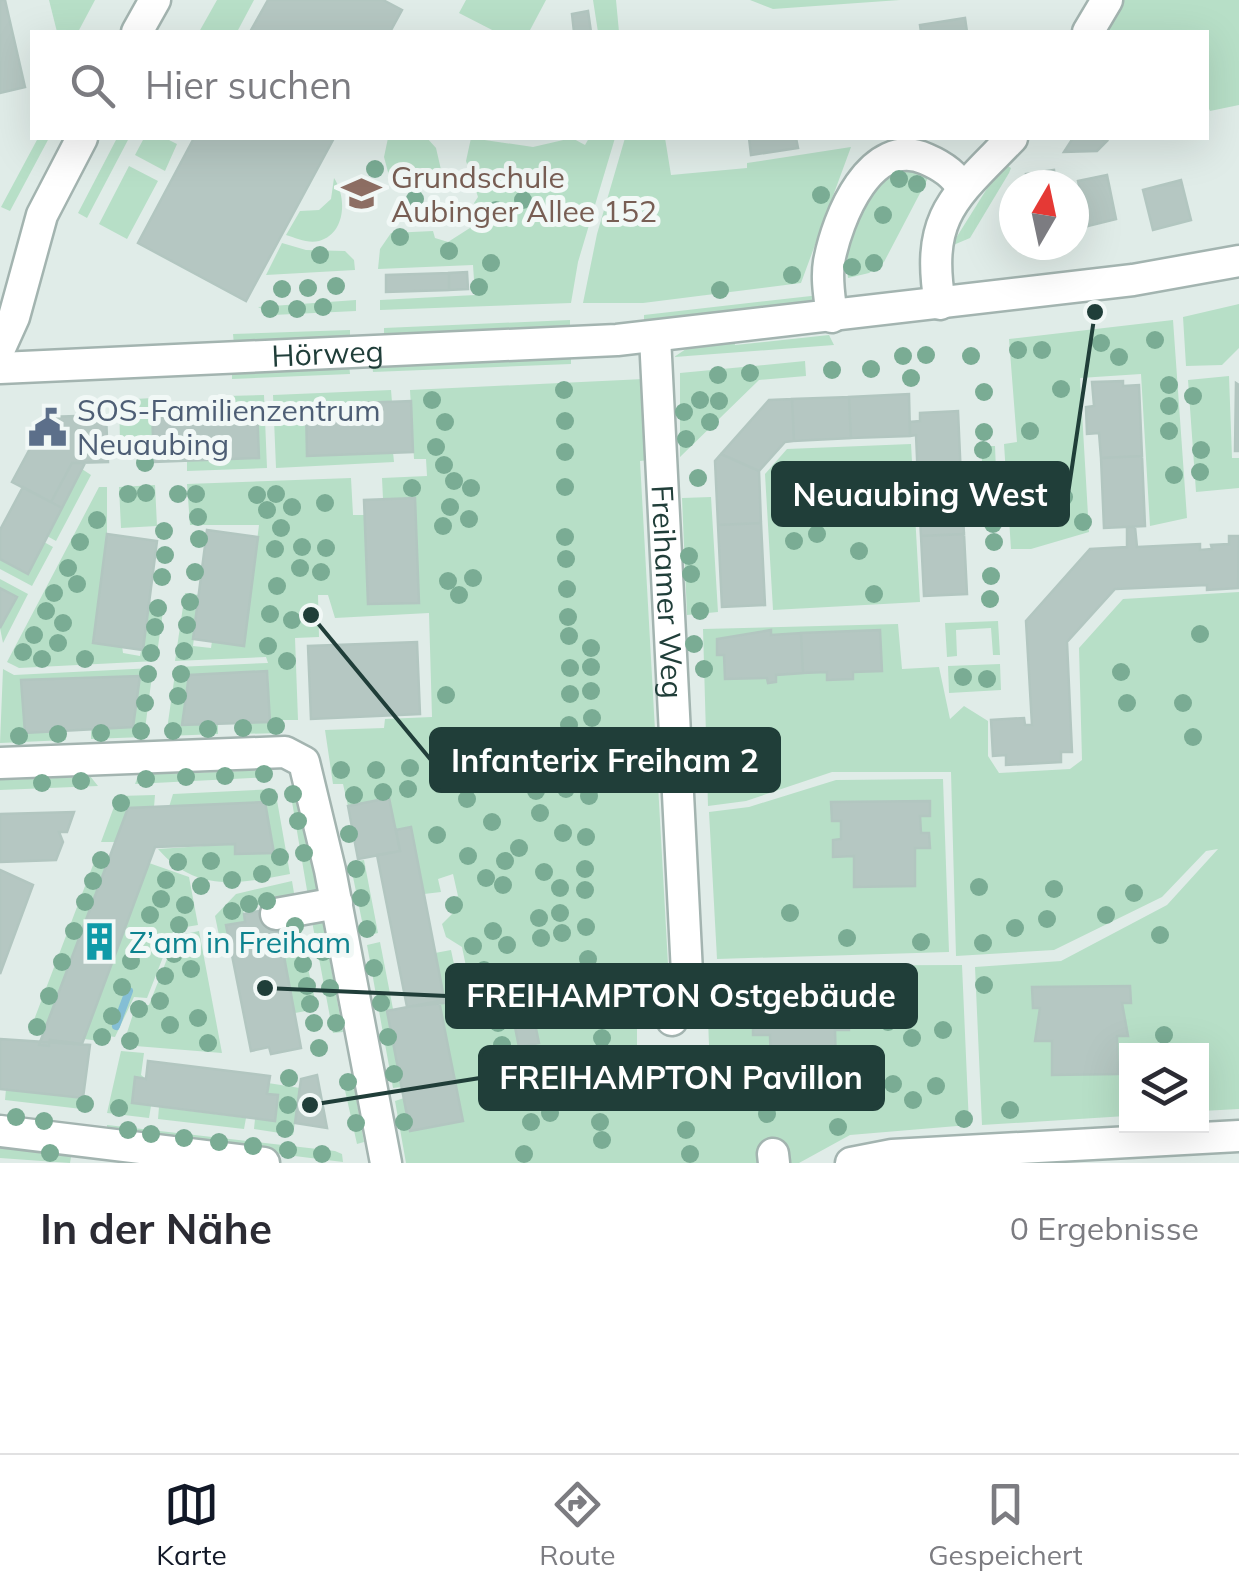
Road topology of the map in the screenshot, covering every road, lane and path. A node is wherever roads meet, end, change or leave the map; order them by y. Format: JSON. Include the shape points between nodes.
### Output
{"nodes":[{"id":1,"x":154,"y":0,"type":"edge"},
{"id":2,"x":1108,"y":0,"type":"edge"},
{"id":3,"x":138,"y":30,"type":"edge"},
{"id":4,"x":1089,"y":30,"type":"edge"},
{"id":5,"x":81,"y":140,"type":"edge"},
{"id":6,"x":1010,"y":140,"type":"edge"},
{"id":7,"x":961,"y":187,"type":"junction"},
{"id":8,"x":1239,"y":262,"type":"edge"},
{"id":9,"x":940,"y":304,"type":"junction"},
{"id":10,"x":832,"y":317,"type":"junction"},
{"id":11,"x":655,"y":337,"type":"junction"},
{"id":12,"x":0,"y":348,"type":"edge"},
{"id":13,"x":0,"y":368,"type":"edge"},
{"id":14,"x":0,"y":763,"type":"edge"},
{"id":15,"x":337,"y":902,"type":"junction"},
{"id":16,"x":276,"y":914,"type":"dead end"},
{"id":17,"x":672,"y":1020,"type":"dead end"},
{"id":18,"x":0,"y":1131,"type":"edge"},
{"id":19,"x":1239,"y":1136,"type":"edge"},
{"id":20,"x":264,"y":1163,"type":"edge"},
{"id":21,"x":386,"y":1163,"type":"edge"},
{"id":22,"x":851,"y":1163,"type":"edge"}],
"edges":[{"from":1,"to":3,"type":"street"},
{"from":2,"to":4,"type":"street"},
{"from":5,"to":12,"type":"street","via":[[42,214]]},
{"from":6,"to":7,"type":"street"},
{"from":7,"to":9,"type":"street","via":[[935,248]]},
{"from":7,"to":10,"type":"street","via":[[952,174],[908,152],[874,165],[832,253]]},
{"from":8,"to":9,"type":"street"},
{"from":9,"to":10,"type":"street"},
{"from":10,"to":11,"type":"street"},
{"from":11,"to":13,"type":"street","name":"Hörweg"},
{"from":11,"to":17,"type":"street","name":"Freihamer Weg","via":[[687,972]]},
{"from":14,"to":15,"type":"street","via":[[284,752],[304,762]]},
{"from":15,"to":16,"type":"street"},
{"from":15,"to":21,"type":"street"},
{"from":18,"to":20,"type":"street"},
{"from":19,"to":22,"type":"street","via":[[892,1155]]}]}
